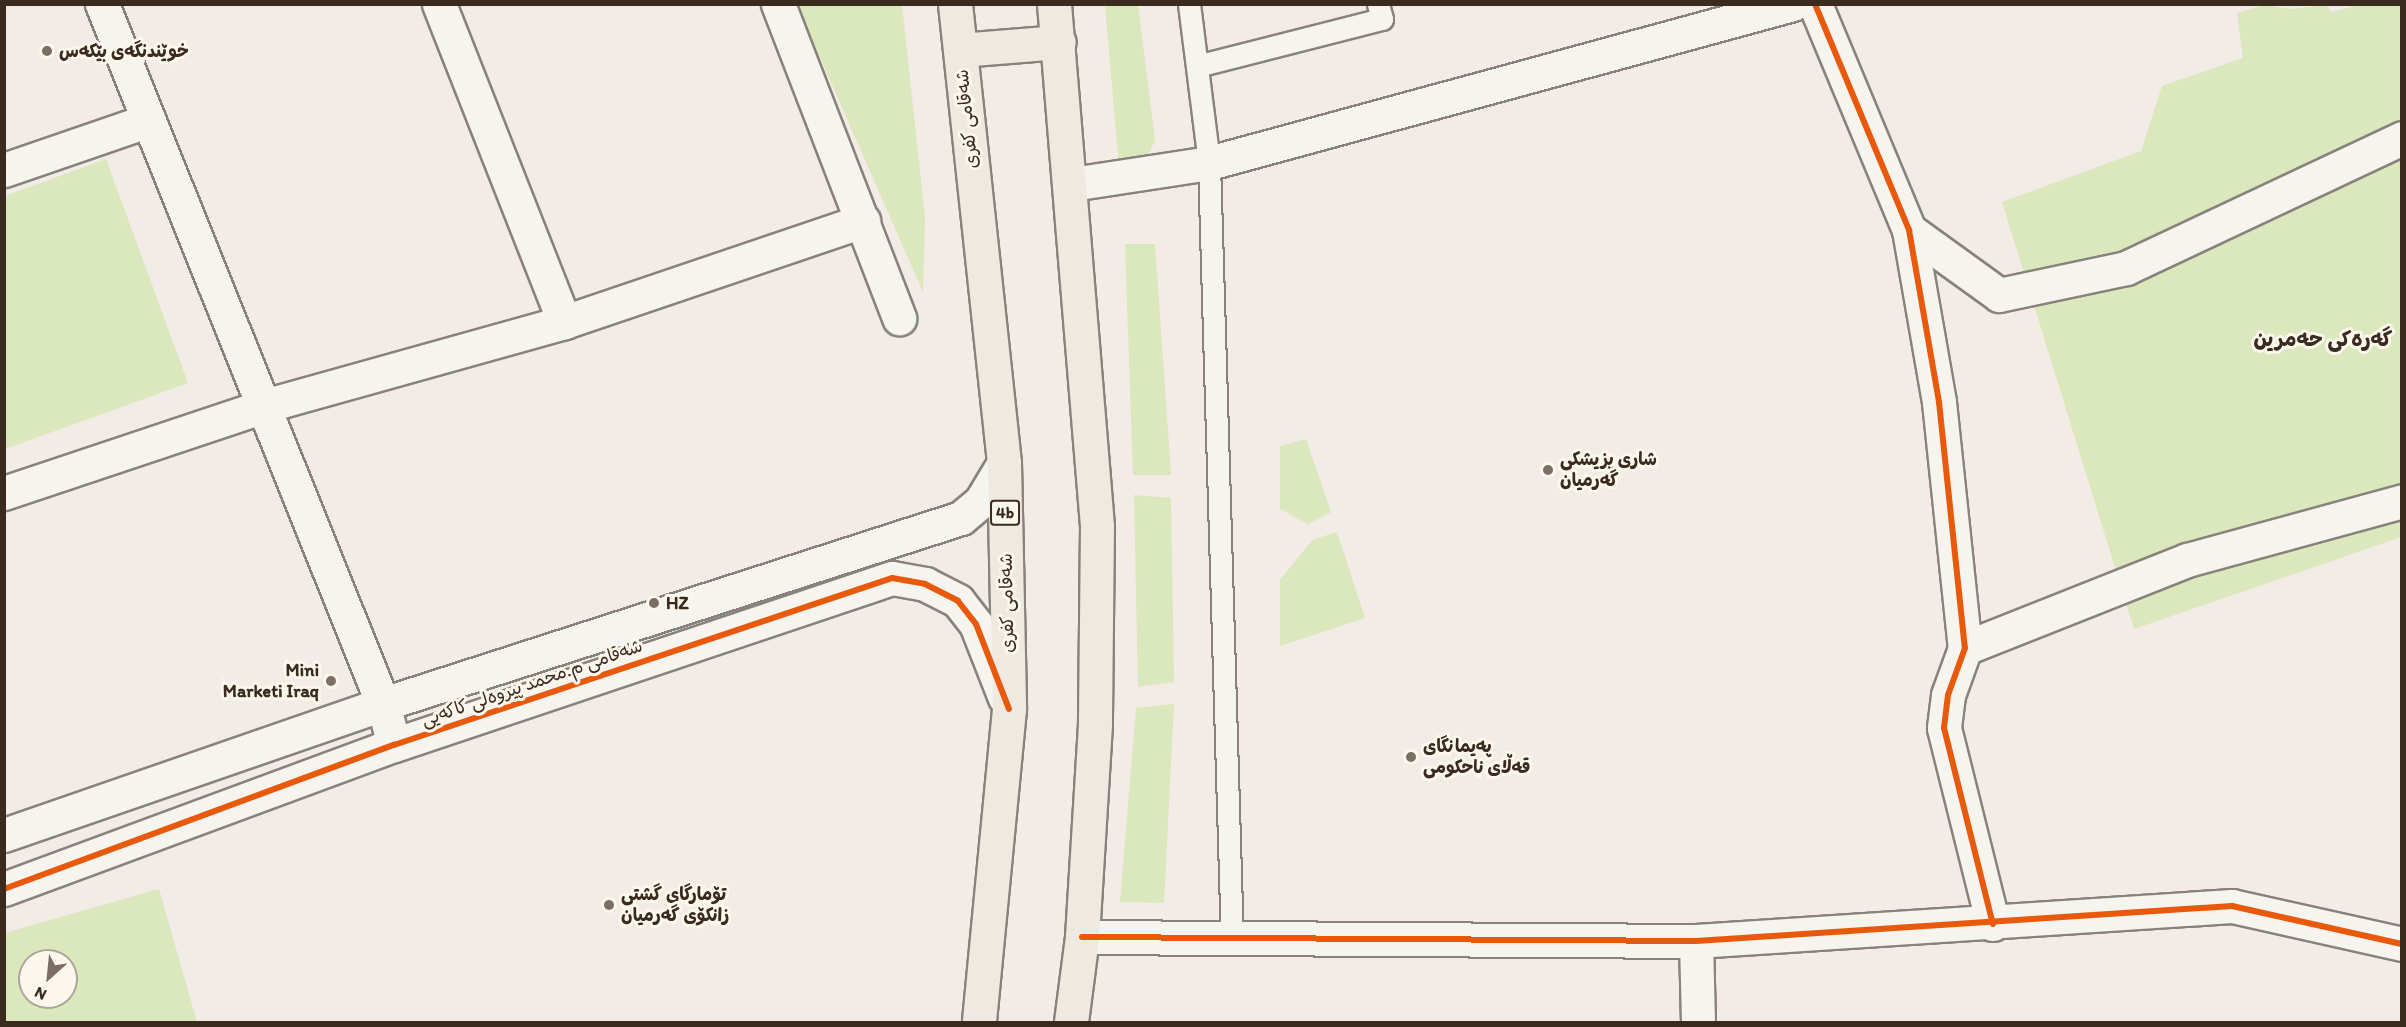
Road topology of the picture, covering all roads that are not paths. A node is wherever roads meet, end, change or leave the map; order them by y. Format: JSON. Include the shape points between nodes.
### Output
{"nodes":[{"id":1,"x":102,"y":4,"type":"edge"},
{"id":2,"x":439,"y":4,"type":"edge"},
{"id":3,"x":778,"y":4,"type":"edge"},
{"id":4,"x":954,"y":4,"type":"edge"},
{"id":5,"x":1054,"y":4,"type":"edge"},
{"id":6,"x":1189,"y":4,"type":"edge"},
{"id":7,"x":1378,"y":4,"type":"edge"},
{"id":8,"x":1815,"y":4,"type":"edge"},
{"id":9,"x":1779,"y":7,"type":"edge"},
{"id":10,"x":1059,"y":42,"type":"junction"},
{"id":11,"x":960,"y":50,"type":"junction"},
{"id":12,"x":1197,"y":66,"type":"junction"},
{"id":13,"x":149,"y":120,"type":"junction"},
{"id":14,"x":2402,"y":138,"type":"edge"},
{"id":15,"x":1209,"y":163,"type":"junction"},
{"id":16,"x":4,"y":170,"type":"edge"},
{"id":17,"x":1072,"y":184,"type":"junction"},
{"id":18,"x":863,"y":221,"type":"junction"},
{"id":19,"x":1909,"y":230,"type":"junction"},
{"id":20,"x":900,"y":318,"type":"dead end"},
{"id":21,"x":564,"y":322,"type":"junction"},
{"id":22,"x":264,"y":406,"type":"junction"},
{"id":23,"x":1004,"y":463,"type":"junction"},
{"id":24,"x":4,"y":493,"type":"edge"},
{"id":25,"x":2402,"y":501,"type":"edge"},
{"id":26,"x":1965,"y":648,"type":"junction"},
{"id":27,"x":383,"y":704,"type":"junction"},
{"id":28,"x":1009,"y":709,"type":"junction"},
{"id":29,"x":394,"y":745,"type":"junction"},
{"id":30,"x":4,"y":835,"type":"edge"},
{"id":31,"x":4,"y":889,"type":"edge"},
{"id":32,"x":1993,"y":924,"type":"junction"},
{"id":33,"x":1082,"y":937,"type":"junction"},
{"id":34,"x":1232,"y":941,"type":"junction"},
{"id":35,"x":1696,"y":941,"type":"junction"},
{"id":36,"x":2402,"y":944,"type":"edge"},
{"id":37,"x":979,"y":1023,"type":"edge"},
{"id":38,"x":1071,"y":1023,"type":"edge"},
{"id":39,"x":1698,"y":1023,"type":"edge"}],
"edges":[{"from":1,"to":13,"type":"street"},
{"from":2,"to":21,"type":"street"},
{"from":3,"to":18,"type":"street"},
{"from":4,"to":11,"type":"highway","name":"شەقامی کفری","number":"4b"},
{"from":5,"to":10,"type":"highway"},
{"from":6,"to":12,"type":"lane"},
{"from":7,"to":12,"type":"lane","via":[[1382,19]]},
{"from":8,"to":19,"type":"street"},
{"from":9,"to":15,"type":"street"},
{"from":10,"to":11,"type":"highway"},
{"from":10,"to":17,"type":"highway"},
{"from":11,"to":23,"type":"highway","name":"شەقامی کفری","number":"4b"},
{"from":12,"to":15,"type":"lane"},
{"from":13,"to":16,"type":"street"},
{"from":13,"to":22,"type":"street"},
{"from":14,"to":19,"type":"street","via":[[2126,268],[2000,295]]},
{"from":15,"to":17,"type":"street"},
{"from":15,"to":34,"type":"lane"},
{"from":17,"to":33,"type":"highway","via":[[1097,526],[1095,724]]},
{"from":18,"to":20,"type":"street"},
{"from":18,"to":21,"type":"street"},
{"from":19,"to":26,"type":"street","via":[[1939,402]]},
{"from":21,"to":22,"type":"street"},
{"from":22,"to":24,"type":"street"},
{"from":22,"to":27,"type":"street"},
{"from":23,"to":27,"type":"street","name":"شەقامی م.محمد پیروەلی کاکەیی","via":[[981,501],[961,518]]},
{"from":23,"to":28,"type":"highway","name":"شەقامی کفری","number":"4b"},
{"from":25,"to":26,"type":"street","via":[[2187,560]]},
{"from":26,"to":32,"type":"street","via":[[1948,695],[1944,728]]},
{"from":27,"to":29,"type":"street"},
{"from":27,"to":30,"type":"street","name":"شەقامی م.محمد پیروەلی کاکەیی"},
{"from":28,"to":29,"type":"street","name":"شەقامی م.محمد پیروەلی کاکەیی","via":[[976,624],[958,601],[925,584],[892,578]]},
{"from":28,"to":37,"type":"highway","name":"شەقامی کفری","number":"4b"},
{"from":29,"to":31,"type":"street","name":"شەقامی م.محمد پیروەلی کاکەیی"},
{"from":32,"to":35,"type":"street"},
{"from":32,"to":36,"type":"street","via":[[2232,906]]},
{"from":33,"to":34,"type":"street","via":[[1116,933]]},
{"from":33,"to":38,"type":"highway"},
{"from":34,"to":35,"type":"street"},
{"from":35,"to":39,"type":"street"}]}
